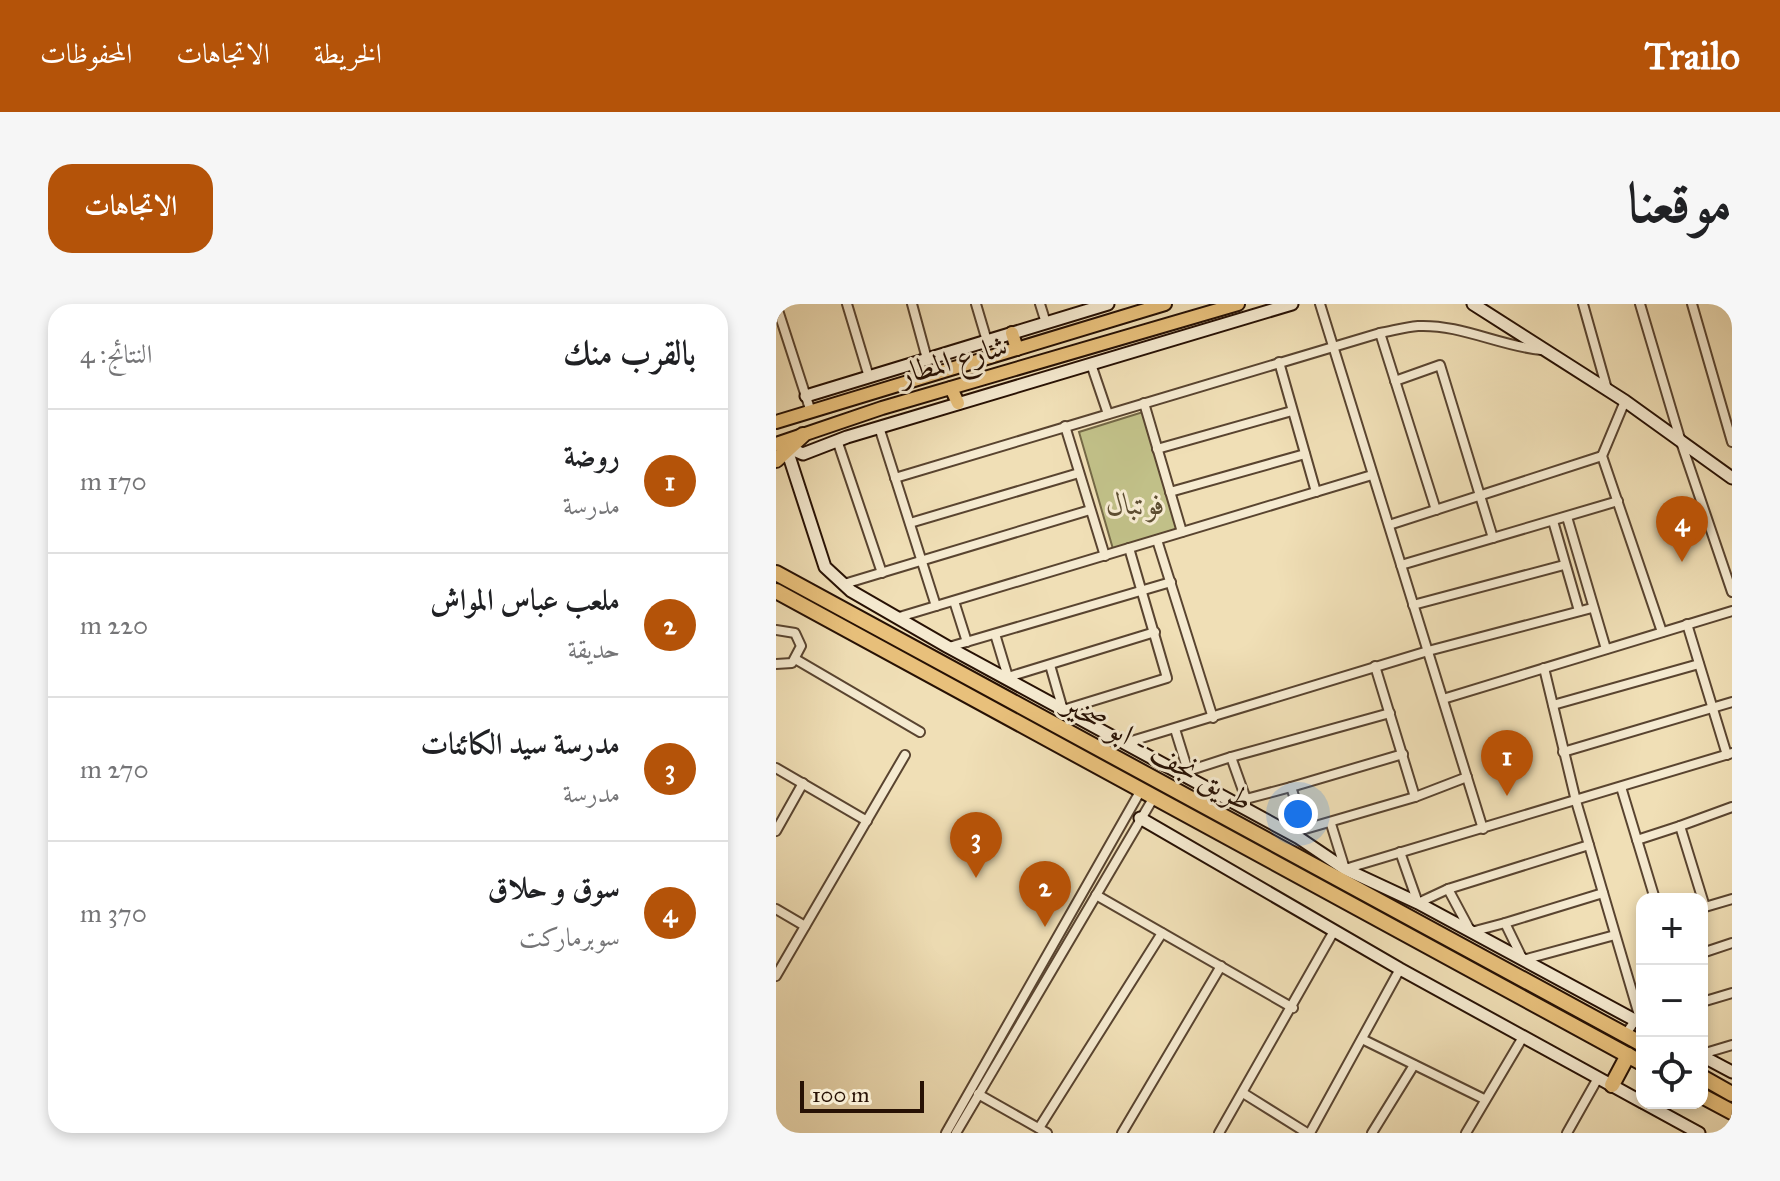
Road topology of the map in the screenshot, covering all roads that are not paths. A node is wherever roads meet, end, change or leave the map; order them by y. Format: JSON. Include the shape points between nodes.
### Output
{"nodes":[{"id":1,"x":776,"y":304,"type":"edge"},
{"id":2,"x":847,"y":304,"type":"edge"},
{"id":3,"x":912,"y":304,"type":"edge"},
{"id":4,"x":976,"y":304,"type":"edge"},
{"id":5,"x":1040,"y":304,"type":"edge"},
{"id":6,"x":1108,"y":304,"type":"edge"},
{"id":7,"x":1165,"y":304,"type":"edge"},
{"id":8,"x":1238,"y":304,"type":"edge"},
{"id":9,"x":1292,"y":304,"type":"edge"},
{"id":10,"x":1320,"y":304,"type":"edge"},
{"id":11,"x":1583,"y":304,"type":"edge"},
{"id":12,"x":1640,"y":304,"type":"edge"},
{"id":13,"x":1692,"y":304,"type":"edge"},
{"id":14,"x":1477,"y":305,"type":"edge"},
{"id":15,"x":1046,"y":323,"type":"junction"},
{"id":16,"x":779,"y":324,"type":"edge"},
{"id":17,"x":1012,"y":333,"type":"junction"},
{"id":18,"x":1380,"y":333,"type":"junction"},
{"id":19,"x":987,"y":341,"type":"junction"},
{"id":20,"x":1334,"y":346,"type":"junction"},
{"id":21,"x":1017,"y":349,"type":"junction"},
{"id":22,"x":1541,"y":350,"type":"junction"},
{"id":23,"x":927,"y":359,"type":"junction"},
{"id":24,"x":1279,"y":362,"type":"junction"},
{"id":25,"x":1091,"y":364,"type":"junction"},
{"id":26,"x":869,"y":377,"type":"junction"},
{"id":27,"x":1395,"y":381,"type":"junction"},
{"id":28,"x":951,"y":388,"type":"junction"},
{"id":29,"x":1607,"y":389,"type":"junction"},
{"id":30,"x":806,"y":396,"type":"junction"},
{"id":31,"x":1625,"y":401,"type":"junction"},
{"id":32,"x":958,"y":403,"type":"junction"},
{"id":33,"x":1144,"y":403,"type":"junction"},
{"id":34,"x":1292,"y":411,"type":"junction"},
{"id":35,"x":811,"y":412,"type":"junction"},
{"id":36,"x":1108,"y":414,"type":"junction"},
{"id":37,"x":776,"y":422,"type":"edge"},
{"id":38,"x":1065,"y":426,"type":"junction"},
{"id":39,"x":879,"y":427,"type":"junction"},
{"id":40,"x":803,"y":435,"type":"joint"},
{"id":41,"x":837,"y":440,"type":"junction"},
{"id":42,"x":1681,"y":442,"type":"junction"},
{"id":43,"x":1732,"y":442,"type":"edge"},
{"id":44,"x":1157,"y":449,"type":"junction"},
{"id":45,"x":782,"y":451,"type":"edge"},
{"id":46,"x":1305,"y":454,"type":"junction"},
{"id":47,"x":1602,"y":456,"type":"junction"},
{"id":48,"x":1079,"y":473,"type":"junction"},
{"id":49,"x":1372,"y":475,"type":"junction"},
{"id":50,"x":895,"y":478,"type":"junction"},
{"id":51,"x":1732,"y":478,"type":"edge"},
{"id":52,"x":1170,"y":492,"type":"junction"},
{"id":53,"x":1316,"y":492,"type":"junction"},
{"id":54,"x":1482,"y":497,"type":"junction"},
{"id":55,"x":1618,"y":501,"type":"junction"},
{"id":56,"x":1090,"y":510,"type":"junction"},
{"id":57,"x":1436,"y":510,"type":"junction"},
{"id":58,"x":1567,"y":517,"type":"junction"},
{"id":59,"x":1553,"y":521,"type":"junction"},
{"id":60,"x":910,"y":523,"type":"junction"},
{"id":61,"x":1389,"y":525,"type":"junction"},
{"id":62,"x":1182,"y":532,"type":"junction"},
{"id":63,"x":1493,"y":538,"type":"junction"},
{"id":64,"x":1157,"y":540,"type":"junction"},
{"id":65,"x":1129,"y":548,"type":"junction"},
{"id":66,"x":1105,"y":556,"type":"junction"},
{"id":67,"x":922,"y":561,"type":"junction"},
{"id":68,"x":1401,"y":565,"type":"junction"},
{"id":69,"x":1564,"y":565,"type":"junction"},
{"id":70,"x":776,"y":573,"type":"edge"},
{"id":71,"x":882,"y":573,"type":"junction"},
{"id":72,"x":1171,"y":582,"type":"junction"},
{"id":73,"x":844,"y":584,"type":"junction"},
{"id":74,"x":776,"y":591,"type":"edge"},
{"id":75,"x":1142,"y":591,"type":"junction"},
{"id":76,"x":1732,"y":592,"type":"edge"},
{"id":77,"x":954,"y":601,"type":"junction"},
{"id":78,"x":1413,"y":605,"type":"junction"},
{"id":79,"x":936,"y":606,"type":"junction"},
{"id":80,"x":1592,"y":608,"type":"junction"},
{"id":81,"x":1579,"y":611,"type":"junction"},
{"id":82,"x":1732,"y":611,"type":"edge"},
{"id":83,"x":896,"y":618,"type":"junction"},
{"id":84,"x":1687,"y":624,"type":"junction"},
{"id":85,"x":776,"y":630,"type":"edge"},
{"id":86,"x":1155,"y":632,"type":"junction"},
{"id":87,"x":1662,"y":632,"type":"junction"},
{"id":88,"x":995,"y":634,"type":"junction"},
{"id":89,"x":967,"y":642,"type":"junction"},
{"id":90,"x":948,"y":647,"type":"junction"},
{"id":91,"x":1606,"y":649,"type":"junction"},
{"id":92,"x":1428,"y":651,"type":"junction"},
{"id":93,"x":797,"y":660,"type":"junction"},
{"id":94,"x":776,"y":664,"type":"edge"},
{"id":95,"x":1699,"y":664,"type":"junction"},
{"id":96,"x":787,"y":665,"type":"junction"},
{"id":97,"x":1050,"y":665,"type":"junction"},
{"id":98,"x":1375,"y":666,"type":"junction"},
{"id":99,"x":1544,"y":668,"type":"junction"},
{"id":100,"x":776,"y":674,"type":"edge"},
{"id":101,"x":1006,"y":678,"type":"junction"},
{"id":102,"x":1443,"y":699,"type":"junction"},
{"id":103,"x":1732,"y":702,"type":"edge"},
{"id":104,"x":1553,"y":705,"type":"junction"},
{"id":105,"x":1713,"y":709,"type":"junction"},
{"id":106,"x":1063,"y":710,"type":"junction"},
{"id":107,"x":1390,"y":713,"type":"junction"},
{"id":108,"x":1213,"y":718,"type":"junction"},
{"id":109,"x":1175,"y":729,"type":"junction"},
{"id":110,"x":920,"y":732,"type":"dead end"},
{"id":111,"x":1124,"y":744,"type":"junction"},
{"id":112,"x":1563,"y":752,"type":"junction"},
{"id":113,"x":1403,"y":754,"type":"junction"},
{"id":114,"x":1729,"y":754,"type":"edge"},
{"id":115,"x":905,"y":755,"type":"dead end"},
{"id":116,"x":1231,"y":757,"type":"junction"},
{"id":117,"x":776,"y":768,"type":"edge"},
{"id":118,"x":1185,"y":773,"type":"junction"},
{"id":119,"x":1467,"y":777,"type":"junction"},
{"id":120,"x":803,"y":783,"type":"junction"},
{"id":121,"x":1291,"y":787,"type":"junction"},
{"id":122,"x":1621,"y":787,"type":"junction"},
{"id":123,"x":1147,"y":794,"type":"junction"},
{"id":124,"x":1415,"y":797,"type":"junction"},
{"id":125,"x":1576,"y":801,"type":"junction"},
{"id":126,"x":1244,"y":803,"type":"junction"},
{"id":127,"x":1732,"y":807,"type":"edge"},
{"id":128,"x":1140,"y":818,"type":"junction"},
{"id":129,"x":867,"y":821,"type":"junction"},
{"id":130,"x":1331,"y":824,"type":"junction"},
{"id":131,"x":1680,"y":826,"type":"junction"},
{"id":132,"x":1483,"y":829,"type":"junction"},
{"id":133,"x":776,"y":831,"type":"edge"},
{"id":134,"x":1302,"y":833,"type":"junction"},
{"id":135,"x":1637,"y":840,"type":"junction"},
{"id":136,"x":1589,"y":845,"type":"junction"},
{"id":137,"x":1400,"y":852,"type":"junction"},
{"id":138,"x":1345,"y":869,"type":"junction"},
{"id":139,"x":1448,"y":889,"type":"junction"},
{"id":140,"x":1603,"y":893,"type":"junction"},
{"id":141,"x":1653,"y":893,"type":"edge"},
{"id":142,"x":1700,"y":893,"type":"edge"},
{"id":143,"x":1096,"y":895,"type":"junction"},
{"id":144,"x":1732,"y":899,"type":"edge"},
{"id":145,"x":1418,"y":903,"type":"junction"},
{"id":146,"x":1708,"y":907,"type":"edge"},
{"id":147,"x":776,"y":909,"type":"edge"},
{"id":148,"x":1505,"y":923,"type":"junction"},
{"id":149,"x":805,"y":926,"type":"junction"},
{"id":150,"x":1412,"y":930,"type":"junction"},
{"id":151,"x":1334,"y":931,"type":"junction"},
{"id":152,"x":1471,"y":932,"type":"junction"},
{"id":153,"x":1162,"y":933,"type":"junction"},
{"id":154,"x":1615,"y":935,"type":"junction"},
{"id":155,"x":1436,"y":943,"type":"junction"},
{"id":156,"x":1732,"y":943,"type":"edge"},
{"id":157,"x":1708,"y":951,"type":"edge"},
{"id":158,"x":1523,"y":960,"type":"junction"},
{"id":159,"x":1221,"y":966,"type":"junction"},
{"id":160,"x":1400,"y":969,"type":"junction"},
{"id":161,"x":776,"y":976,"type":"edge"},
{"id":162,"x":1732,"y":993,"type":"edge"},
{"id":163,"x":1708,"y":1000,"type":"edge"},
{"id":164,"x":1018,"y":1007,"type":"junction"},
{"id":165,"x":1293,"y":1008,"type":"junction"},
{"id":166,"x":1636,"y":1008,"type":"edge"},
{"id":167,"x":1028,"y":1013,"type":"junction"},
{"id":168,"x":1636,"y":1017,"type":"edge"},
{"id":169,"x":1636,"y":1022,"type":"edge"},
{"id":170,"x":1625,"y":1035,"type":"junction"},
{"id":171,"x":1523,"y":1037,"type":"junction"},
{"id":172,"x":1362,"y":1039,"type":"junction"},
{"id":173,"x":1636,"y":1041,"type":"edge"},
{"id":174,"x":1732,"y":1045,"type":"edge"},
{"id":175,"x":1708,"y":1053,"type":"edge"},
{"id":176,"x":1628,"y":1055,"type":"junction"},
{"id":177,"x":1708,"y":1058,"type":"edge"},
{"id":178,"x":1636,"y":1060,"type":"edge"},
{"id":179,"x":1414,"y":1065,"type":"junction"},
{"id":180,"x":1732,"y":1072,"type":"edge"},
{"id":181,"x":1598,"y":1078,"type":"junction"},
{"id":182,"x":1708,"y":1080,"type":"edge"},
{"id":183,"x":1612,"y":1085,"type":"junction"},
{"id":184,"x":1243,"y":1093,"type":"junction"},
{"id":185,"x":978,"y":1094,"type":"junction"},
{"id":186,"x":1732,"y":1094,"type":"edge"},
{"id":187,"x":1636,"y":1098,"type":"edge"},
{"id":188,"x":1484,"y":1099,"type":"junction"},
{"id":189,"x":1708,"y":1099,"type":"edge"},
{"id":190,"x":1656,"y":1109,"type":"edge"},
{"id":191,"x":1732,"y":1112,"type":"edge"},
{"id":192,"x":1043,"y":1130,"type":"edge"},
{"id":193,"x":946,"y":1133,"type":"edge"},
{"id":194,"x":956,"y":1133,"type":"edge"},
{"id":195,"x":1122,"y":1133,"type":"edge"},
{"id":196,"x":1219,"y":1133,"type":"edge"},
{"id":197,"x":1309,"y":1133,"type":"edge"},
{"id":198,"x":1372,"y":1133,"type":"edge"},
{"id":199,"x":1466,"y":1133,"type":"edge"},
{"id":200,"x":1567,"y":1133,"type":"edge"},
{"id":201,"x":1699,"y":1133,"type":"edge"}],
"edges":[{"from":1,"to":16,"type":"street"},
{"from":2,"to":26,"type":"street"},
{"from":3,"to":23,"type":"street"},
{"from":4,"to":19,"type":"street"},
{"from":5,"to":15,"type":"street"},
{"from":6,"to":15,"type":"main road"},
{"from":7,"to":21,"type":"main road","name":"شارع المطار"},
{"from":8,"to":28,"type":"main road","name":"شارع المطار"},
{"from":9,"to":25,"type":"main road"},
{"from":10,"to":20,"type":"street"},
{"from":11,"to":29,"type":"street"},
{"from":12,"to":42,"type":"street"},
{"from":13,"to":43,"type":"street"},
{"from":14,"to":22,"type":"main road"},
{"from":15,"to":17,"type":"main road"},
{"from":16,"to":30,"type":"street"},
{"from":17,"to":19,"type":"main road"},
{"from":17,"to":21,"type":"main road"},
{"from":18,"to":20,"type":"street"},
{"from":18,"to":22,"type":"street","via":[[1418,326]]},
{"from":18,"to":27,"type":"street"},
{"from":19,"to":23,"type":"main road"},
{"from":20,"to":24,"type":"street"},
{"from":20,"to":49,"type":"street"},
{"from":21,"to":35,"type":"main road","name":"شارع المطار"},
{"from":22,"to":29,"type":"main road"},
{"from":23,"to":26,"type":"main road"},
{"from":24,"to":33,"type":"street"},
{"from":24,"to":34,"type":"street"},
{"from":25,"to":32,"type":"main road"},
{"from":25,"to":36,"type":"street"},
{"from":26,"to":30,"type":"main road"},
{"from":27,"to":54,"type":"street","via":[[1440,365]]},
{"from":27,"to":57,"type":"street"},
{"from":28,"to":32,"type":"main road"},
{"from":28,"to":40,"type":"main road","name":"شارع المطار"},
{"from":29,"to":31,"type":"main road"},
{"from":30,"to":35,"type":"street"},
{"from":31,"to":42,"type":"main road"},
{"from":31,"to":47,"type":"street"},
{"from":32,"to":39,"type":"main road"},
{"from":33,"to":36,"type":"street"},
{"from":33,"to":44,"type":"street"},
{"from":34,"to":44,"type":"street"},
{"from":34,"to":46,"type":"street"},
{"from":35,"to":37,"type":"main road","name":"شارع المطار"},
{"from":36,"to":38,"type":"street"},
{"from":38,"to":48,"type":"street"},
{"from":38,"to":50,"type":"street"},
{"from":39,"to":41,"type":"main road"},
{"from":39,"to":50,"type":"street"},
{"from":40,"to":45,"type":"highway"},
{"from":41,"to":45,"type":"main road","via":[[803,454]]},
{"from":41,"to":71,"type":"street"},
{"from":42,"to":51,"type":"main road"},
{"from":42,"to":76,"type":"street"},
{"from":44,"to":52,"type":"street"},
{"from":45,"to":73,"type":"main road","via":[[825,567]]},
{"from":46,"to":52,"type":"street"},
{"from":46,"to":53,"type":"street"},
{"from":47,"to":54,"type":"street"},
{"from":47,"to":55,"type":"street"},
{"from":48,"to":56,"type":"street"},
{"from":48,"to":60,"type":"street"},
{"from":49,"to":53,"type":"street"},
{"from":49,"to":61,"type":"street"},
{"from":50,"to":60,"type":"street"},
{"from":52,"to":62,"type":"street"},
{"from":53,"to":62,"type":"street"},
{"from":54,"to":57,"type":"street"},
{"from":54,"to":63,"type":"street"},
{"from":55,"to":58,"type":"street"},
{"from":55,"to":87,"type":"street"},
{"from":56,"to":66,"type":"street"},
{"from":56,"to":67,"type":"street"},
{"from":57,"to":61,"type":"street"},
{"from":58,"to":59,"type":"street"},
{"from":58,"to":80,"type":"street"},
{"from":59,"to":63,"type":"street"},
{"from":59,"to":69,"type":"street"},
{"from":60,"to":67,"type":"street"},
{"from":61,"to":68,"type":"street"},
{"from":62,"to":64,"type":"street"},
{"from":63,"to":68,"type":"street"},
{"from":64,"to":65,"type":"street"},
{"from":64,"to":72,"type":"street"},
{"from":65,"to":66,"type":"street"},
{"from":65,"to":75,"type":"street"},
{"from":66,"to":77,"type":"street"},
{"from":67,"to":71,"type":"street"},
{"from":67,"to":79,"type":"street"},
{"from":68,"to":78,"type":"street"},
{"from":69,"to":78,"type":"street"},
{"from":69,"to":81,"type":"street"},
{"from":70,"to":150,"type":"highway","name":"طريق نجف - ابو صخير"},
{"from":71,"to":73,"type":"street"},
{"from":72,"to":75,"type":"street"},
{"from":72,"to":108,"type":"street"},
{"from":73,"to":83,"type":"main road"},
{"from":74,"to":123,"type":"highway","name":"طريق نجف - ابو صخير"},
{"from":75,"to":86,"type":"street"},
{"from":75,"to":88,"type":"street"},
{"from":77,"to":79,"type":"street"},
{"from":77,"to":89,"type":"street"},
{"from":78,"to":92,"type":"street"},
{"from":79,"to":83,"type":"street"},
{"from":80,"to":81,"type":"street"},
{"from":80,"to":91,"type":"street"},
{"from":81,"to":92,"type":"street"},
{"from":82,"to":84,"type":"street"},
{"from":83,"to":90,"type":"main road"},
{"from":84,"to":87,"type":"street"},
{"from":84,"to":95,"type":"street"},
{"from":85,"to":93,"type":"street","via":[[789,630],[800,639]]},
{"from":86,"to":97,"type":"street"},
{"from":86,"to":106,"type":"street","via":[[1168,672],[1165,679]]},
{"from":87,"to":91,"type":"street"},
{"from":88,"to":89,"type":"street"},
{"from":88,"to":101,"type":"street"},
{"from":89,"to":90,"type":"street"},
{"from":90,"to":101,"type":"main road"},
{"from":91,"to":99,"type":"street"},
{"from":92,"to":98,"type":"street"},
{"from":92,"to":102,"type":"street"},
{"from":93,"to":96,"type":"street"},
{"from":93,"to":110,"type":"street"},
{"from":94,"to":96,"type":"street"},
{"from":95,"to":104,"type":"street"},
{"from":95,"to":105,"type":"street"},
{"from":96,"to":100,"type":"street"},
{"from":97,"to":101,"type":"street"},
{"from":97,"to":106,"type":"street"},
{"from":98,"to":107,"type":"street"},
{"from":98,"to":108,"type":"street"},
{"from":99,"to":102,"type":"street"},
{"from":99,"to":104,"type":"street"},
{"from":101,"to":106,"type":"main road"},
{"from":102,"to":119,"type":"street"},
{"from":103,"to":105,"type":"street"},
{"from":104,"to":112,"type":"street"},
{"from":105,"to":112,"type":"street"},
{"from":105,"to":114,"type":"street"},
{"from":106,"to":111,"type":"main road"},
{"from":107,"to":113,"type":"street"},
{"from":107,"to":116,"type":"street"},
{"from":108,"to":109,"type":"street"},
{"from":109,"to":111,"type":"street"},
{"from":109,"to":118,"type":"street"},
{"from":111,"to":118,"type":"main road"},
{"from":112,"to":125,"type":"street"},
{"from":113,"to":121,"type":"street"},
{"from":113,"to":124,"type":"street"},
{"from":114,"to":122,"type":"street"},
{"from":115,"to":129,"type":"street"},
{"from":116,"to":118,"type":"street"},
{"from":116,"to":126,"type":"street"},
{"from":117,"to":120,"type":"street"},
{"from":118,"to":126,"type":"main road"},
{"from":119,"to":124,"type":"street"},
{"from":119,"to":132,"type":"street"},
{"from":120,"to":129,"type":"street"},
{"from":120,"to":133,"type":"street"},
{"from":121,"to":126,"type":"street"},
{"from":121,"to":134,"type":"street"},
{"from":122,"to":125,"type":"street"},
{"from":122,"to":135,"type":"street"},
{"from":123,"to":128,"type":"street"},
{"from":123,"to":150,"type":"highway","name":"طريق نجف - ابو صخير"},
{"from":123,"to":164,"type":"street"},
{"from":124,"to":130,"type":"street"},
{"from":125,"to":132,"type":"street"},
{"from":125,"to":136,"type":"street"},
{"from":126,"to":134,"type":"main road"},
{"from":127,"to":131,"type":"street"},
{"from":128,"to":143,"type":"street"},
{"from":128,"to":151,"type":"main road"},
{"from":129,"to":149,"type":"street"},
{"from":130,"to":134,"type":"street"},
{"from":130,"to":138,"type":"street"},
{"from":131,"to":135,"type":"street"},
{"from":131,"to":142,"type":"street"},
{"from":132,"to":137,"type":"street"},
{"from":134,"to":138,"type":"main road"},
{"from":135,"to":141,"type":"street"},
{"from":136,"to":139,"type":"street"},
{"from":136,"to":140,"type":"street"},
{"from":137,"to":138,"type":"street"},
{"from":137,"to":145,"type":"street"},
{"from":138,"to":145,"type":"main road"},
{"from":139,"to":145,"type":"street"},
{"from":139,"to":152,"type":"street"},
{"from":140,"to":148,"type":"street"},
{"from":140,"to":154,"type":"street"},
{"from":143,"to":153,"type":"street"},
{"from":143,"to":167,"type":"street"},
{"from":144,"to":146,"type":"street"},
{"from":145,"to":152,"type":"main road"},
{"from":147,"to":149,"type":"street"},
{"from":148,"to":152,"type":"street"},
{"from":148,"to":158,"type":"street"},
{"from":149,"to":161,"type":"street"},
{"from":150,"to":155,"type":"highway","name":"طريق نجف - ابو صخير"},
{"from":151,"to":160,"type":"main road"},
{"from":151,"to":165,"type":"street"},
{"from":152,"to":158,"type":"main road"},
{"from":153,"to":159,"type":"street"},
{"from":153,"to":192,"type":"street"},
{"from":154,"to":158,"type":"street"},
{"from":154,"to":166,"type":"street"},
{"from":155,"to":170,"type":"highway","name":"طريق نجف - ابو صخير"},
{"from":155,"to":176,"type":"highway","name":"طريق نجف - ابو صخير"},
{"from":156,"to":157,"type":"street"},
{"from":158,"to":168,"type":"main road"},
{"from":159,"to":165,"type":"street"},
{"from":159,"to":195,"type":"street"},
{"from":160,"to":171,"type":"main road"},
{"from":160,"to":172,"type":"street"},
{"from":162,"to":163,"type":"street"},
{"from":164,"to":167,"type":"street"},
{"from":164,"to":193,"type":"street"},
{"from":165,"to":184,"type":"street"},
{"from":167,"to":185,"type":"street"},
{"from":169,"to":170,"type":"street"},
{"from":170,"to":173,"type":"highway","name":"طريق نجف - ابو صخير"},
{"from":171,"to":181,"type":"main road"},
{"from":171,"to":188,"type":"street"},
{"from":172,"to":179,"type":"street"},
{"from":172,"to":197,"type":"street"},
{"from":174,"to":175,"type":"street"},
{"from":176,"to":178,"type":"highway","name":"طريق نجف - ابو صخير"},
{"from":176,"to":183,"type":"highway"},
{"from":177,"to":180,"type":"main road"},
{"from":179,"to":188,"type":"street"},
{"from":179,"to":198,"type":"street"},
{"from":181,"to":183,"type":"main road"},
{"from":181,"to":200,"type":"street"},
{"from":182,"to":186,"type":"highway"},
{"from":183,"to":187,"type":"main road"},
{"from":184,"to":196,"type":"street"},
{"from":184,"to":197,"type":"street"},
{"from":185,"to":192,"type":"street"},
{"from":185,"to":194,"type":"street"},
{"from":188,"to":199,"type":"street"},
{"from":189,"to":191,"type":"highway"},
{"from":190,"to":201,"type":"main road"}]}
